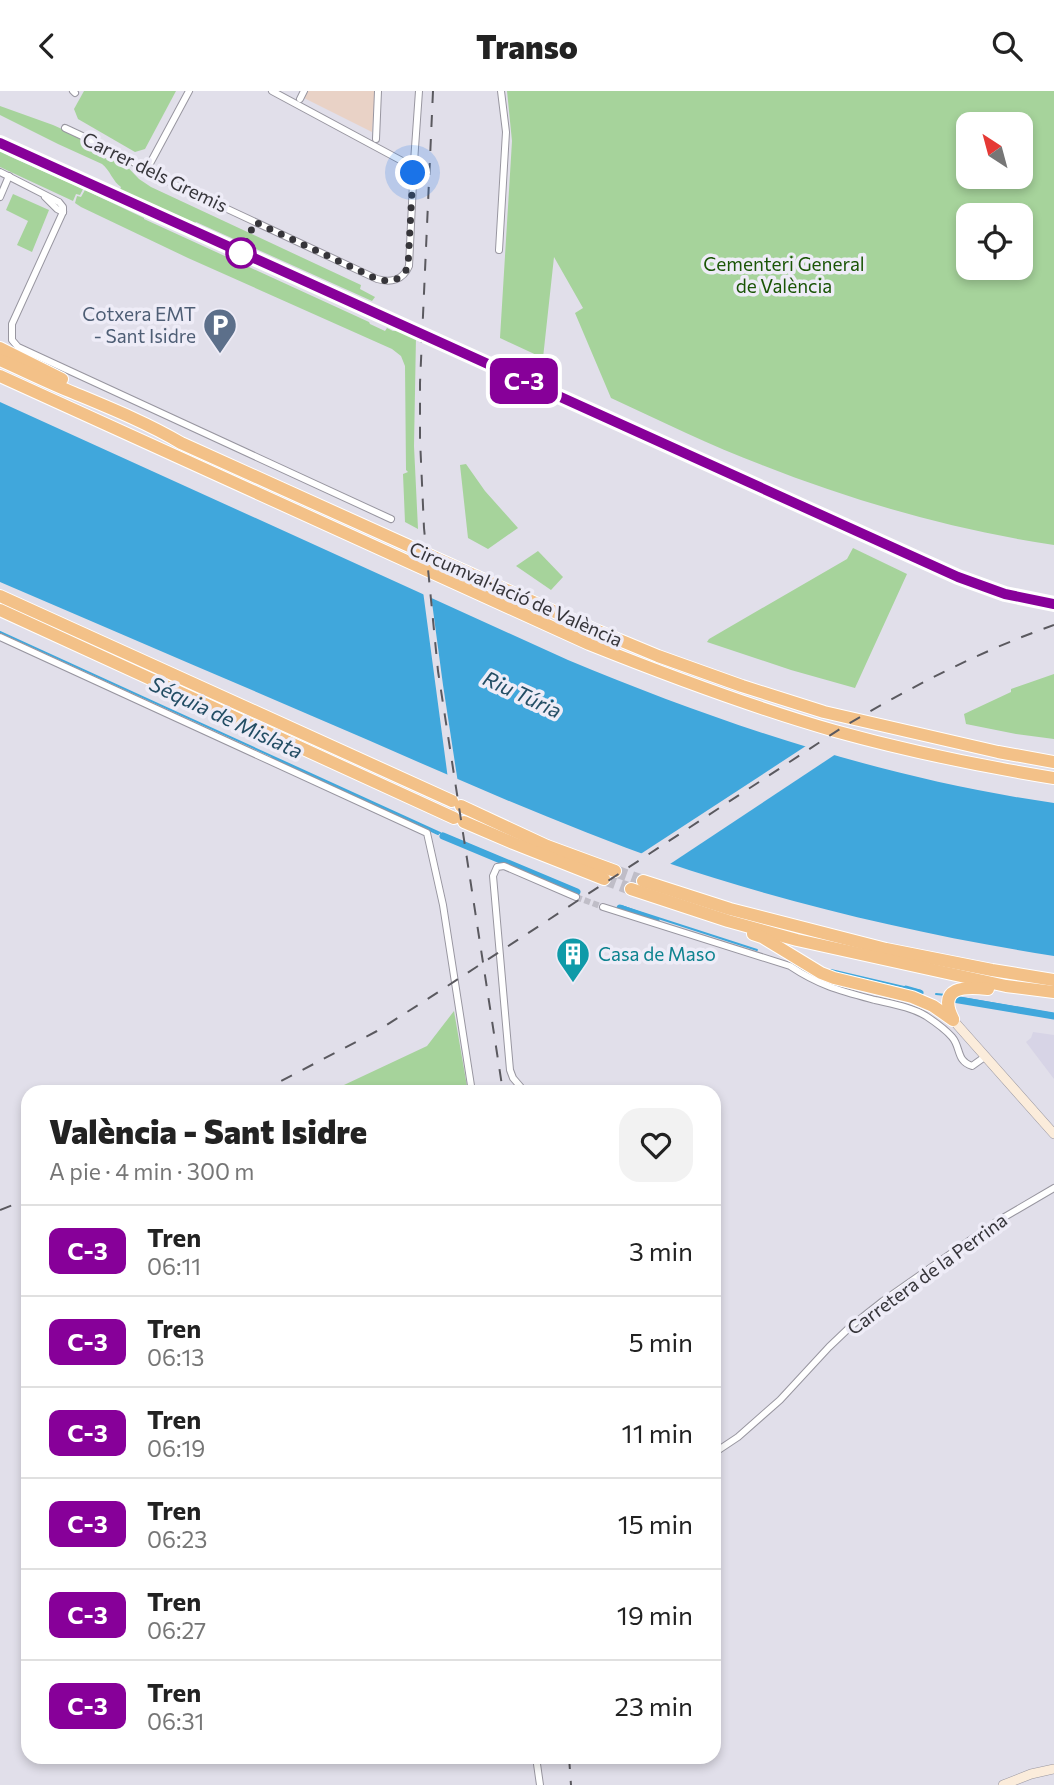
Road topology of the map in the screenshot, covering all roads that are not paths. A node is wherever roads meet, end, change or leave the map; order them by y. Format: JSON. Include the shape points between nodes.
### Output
{"nodes":[{"id":1,"x":189,"y":91,"type":"edge"},
{"id":2,"x":272,"y":91,"type":"edge"},
{"id":3,"x":304,"y":91,"type":"edge"},
{"id":4,"x":378,"y":91,"type":"edge"},
{"id":5,"x":419,"y":91,"type":"edge"},
{"id":6,"x":501,"y":91,"type":"edge"},
{"id":7,"x":300,"y":99,"type":"dead end"},
{"id":8,"x":65,"y":128,"type":"dead end"},
{"id":9,"x":376,"y":139,"type":"dead end"},
{"id":10,"x":414,"y":162,"type":"junction"},
{"id":11,"x":146,"y":171,"type":"junction"},
{"id":12,"x":0,"y":172,"type":"edge"},
{"id":13,"x":9,"y":176,"type":"junction"},
{"id":14,"x":0,"y":197,"type":"edge"},
{"id":15,"x":499,"y":250,"type":"dead end"},
{"id":16,"x":0,"y":348,"type":"edge"},
{"id":17,"x":0,"y":360,"type":"edge"},
{"id":18,"x":0,"y":376,"type":"edge"},
{"id":19,"x":91,"y":399,"type":"junction"},
{"id":20,"x":391,"y":519,"type":"dead end"},
{"id":21,"x":0,"y":596,"type":"edge"},
{"id":22,"x":0,"y":610,"type":"edge"},
{"id":23,"x":0,"y":636,"type":"edge"},
{"id":24,"x":824,"y":712,"type":"junction"},
{"id":25,"x":1054,"y":762,"type":"edge"},
{"id":26,"x":1054,"y":772,"type":"edge"},
{"id":27,"x":1054,"y":778,"type":"edge"},
{"id":28,"x":615,"y":871,"type":"tunnel mouth"},
{"id":29,"x":604,"y":879,"type":"tunnel mouth"},
{"id":30,"x":643,"y":881,"type":"tunnel mouth"},
{"id":31,"x":631,"y":889,"type":"tunnel mouth"},
{"id":32,"x":576,"y":897,"type":"tunnel mouth"},
{"id":33,"x":603,"y":907,"type":"tunnel mouth"},
{"id":34,"x":729,"y":915,"type":"junction"},
{"id":35,"x":1054,"y":981,"type":"edge"},
{"id":36,"x":1006,"y":986,"type":"junction"},
{"id":37,"x":1054,"y":992,"type":"edge"},
{"id":38,"x":953,"y":1020,"type":"junction"},
{"id":39,"x":986,"y":1056,"type":"junction"},
{"id":40,"x":471,"y":1085,"type":"edge"},
{"id":41,"x":520,"y":1085,"type":"edge"},
{"id":42,"x":1054,"y":1134,"type":"edge"},
{"id":43,"x":1054,"y":1188,"type":"edge"},
{"id":44,"x":721,"y":1449,"type":"edge"},
{"id":45,"x":537,"y":1764,"type":"edge"},
{"id":46,"x":1054,"y":1769,"type":"edge"},
{"id":47,"x":540,"y":1785,"type":"edge"},
{"id":48,"x":1003,"y":1785,"type":"edge"}],
"edges":[{"from":1,"to":11,"type":"street"},
{"from":2,"to":10,"type":"street","via":[[404,162]]},
{"from":3,"to":7,"type":"street"},
{"from":4,"to":9,"type":"street"},
{"from":5,"to":10,"type":"street"},
{"from":6,"to":15,"type":"street","via":[[506,132]]},
{"from":8,"to":11,"type":"street","name":"Carrer dels Gremis","via":[[124,155]]},
{"from":10,"to":11,"type":"street","name":"Carrer dels Gremis","via":[[409,264],[398,279],[388,281]]},
{"from":12,"to":13,"type":"street"},
{"from":13,"to":14,"type":"street"},
{"from":13,"to":20,"type":"street","via":[[63,208],[12,324],[12,340],[18,347]]},
{"from":16,"to":19,"type":"highway","via":[[78,387]]},
{"from":17,"to":19,"type":"highway","name":"Circumval·lació de València"},
{"from":18,"to":27,"type":"highway","name":"Circumval·lació de València","via":[[589,644],[658,671],[835,731]]},
{"from":19,"to":24,"type":"highway","name":"Circumval·lació de València","via":[[593,629]]},
{"from":21,"to":28,"type":"highway","via":[[547,845]]},
{"from":22,"to":29,"type":"highway","via":[[459,820]]},
{"from":23,"to":40,"type":"street","via":[[427,833]]},
{"from":24,"to":25,"type":"highway","name":"Circumval·lació de València"},
{"from":24,"to":26,"type":"highway","via":[[899,736]]},
{"from":30,"to":34,"type":"highway"},
{"from":31,"to":34,"type":"highway"},
{"from":32,"to":41,"type":"street","via":[[504,866],[497,867],[493,876],[510,1070]]},
{"from":33,"to":39,"type":"street","via":[[790,965],[833,989],[904,1007],[928,1017],[952,1037],[968,1065]]},
{"from":34,"to":35,"type":"highway"},
{"from":34,"to":36,"type":"highway","via":[[797,940]]},
{"from":34,"to":38,"type":"highway","via":[[821,973],[912,997]]},
{"from":36,"to":37,"type":"highway"},
{"from":36,"to":38,"type":"highway","via":[[957,990],[948,1005]]},
{"from":38,"to":39,"type":"street"},
{"from":39,"to":42,"type":"street"},
{"from":43,"to":44,"type":"street","name":"Carretera de la Perrina","via":[[996,1222],[883,1301]]},
{"from":45,"to":47,"type":"street"},
{"from":46,"to":48,"type":"street"}]}
